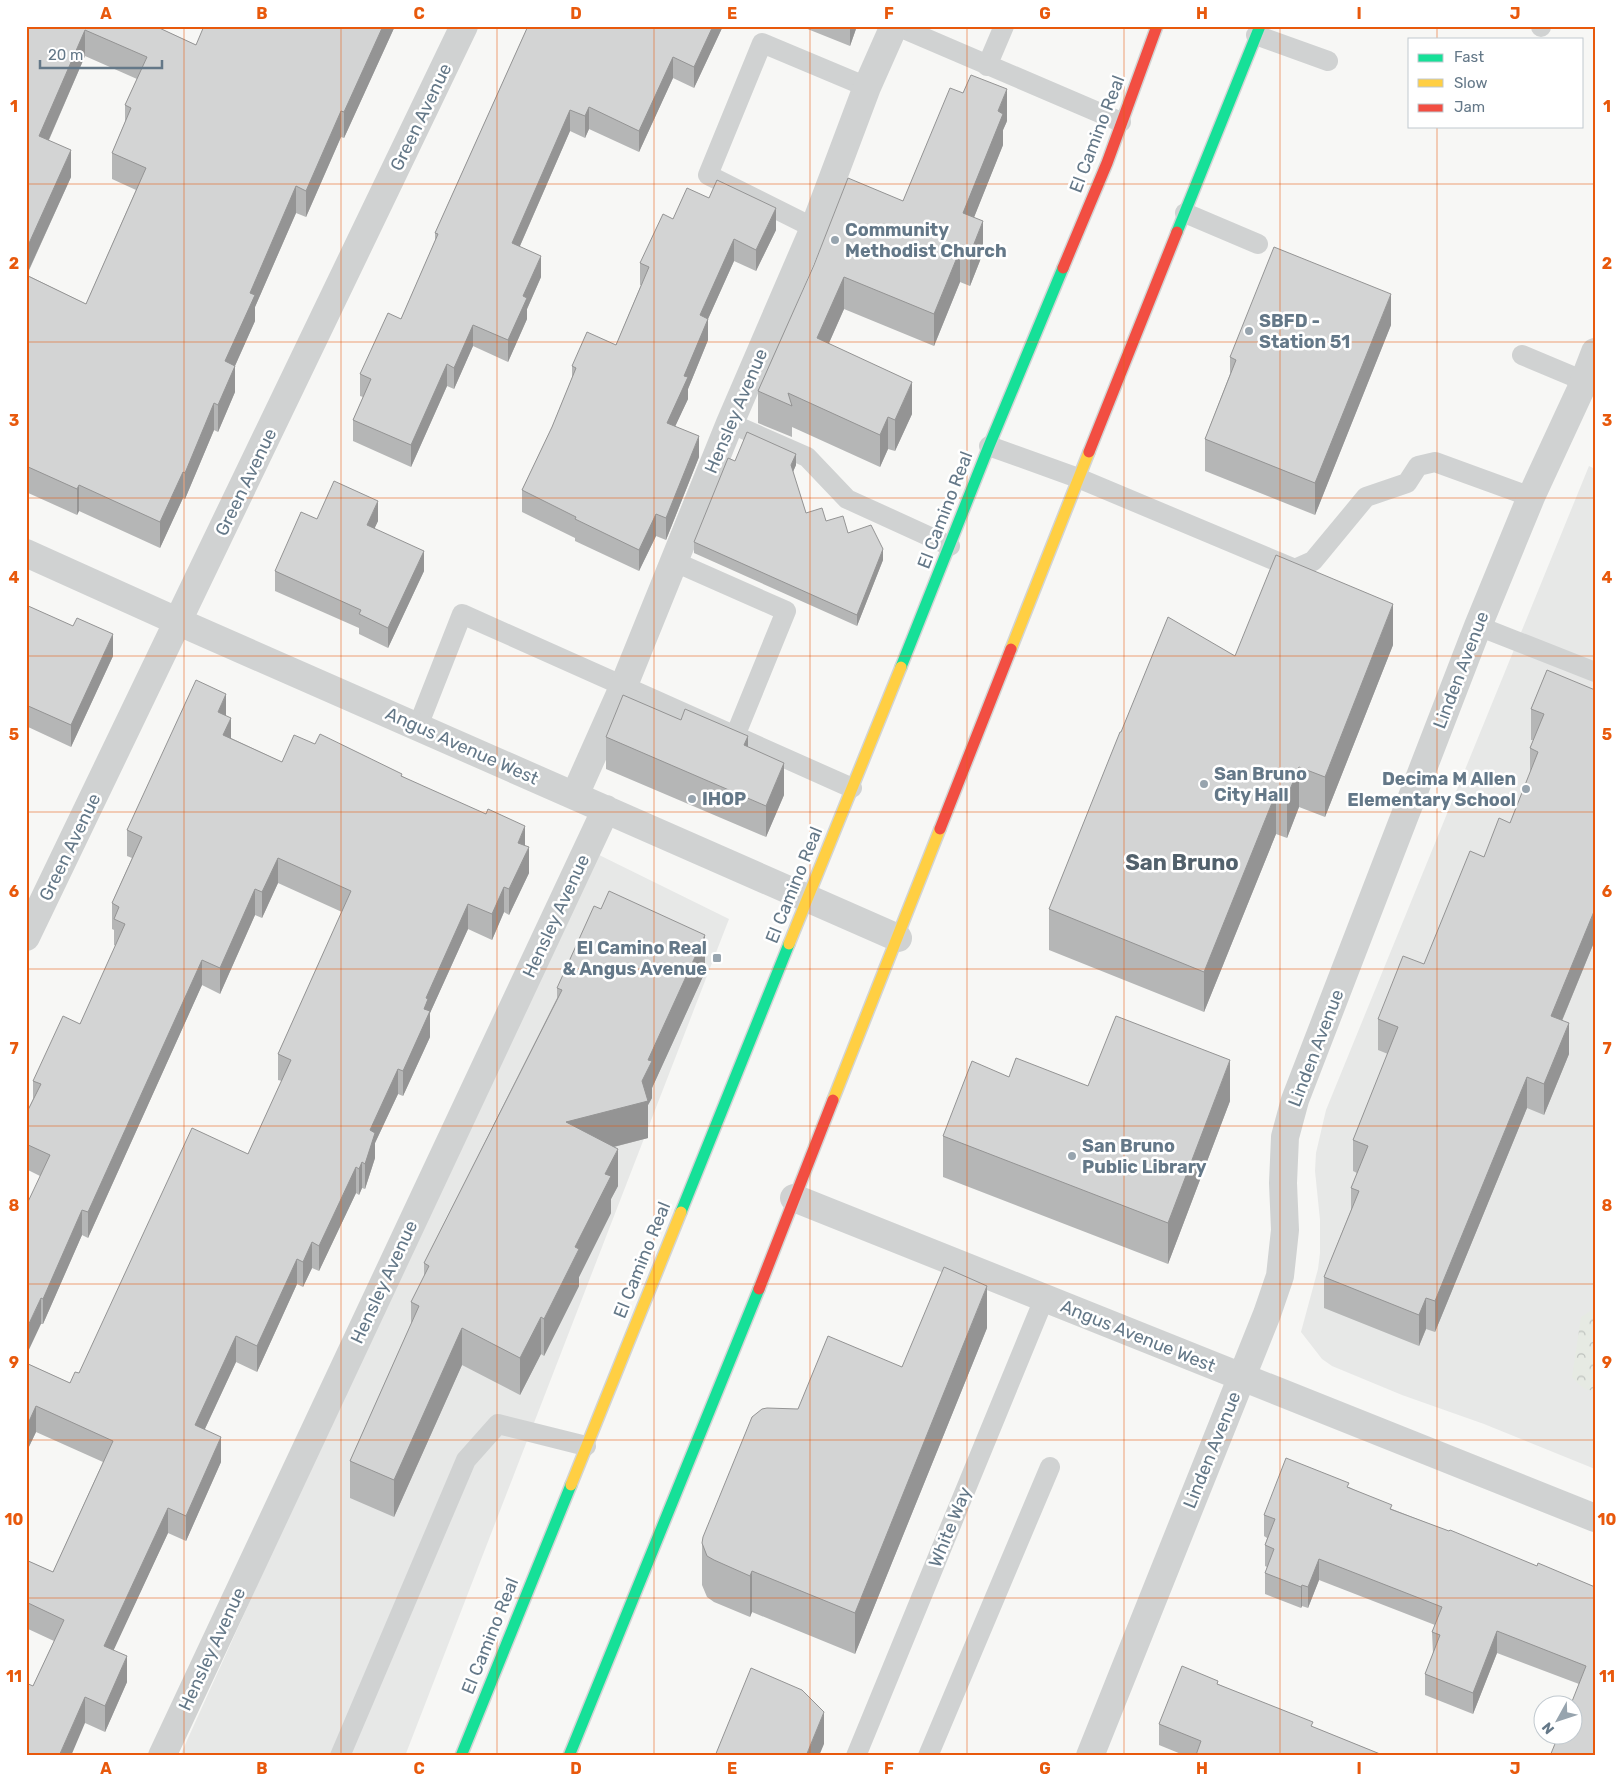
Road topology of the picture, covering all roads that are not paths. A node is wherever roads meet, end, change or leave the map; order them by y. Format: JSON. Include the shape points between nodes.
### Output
{"nodes":[{"id":1,"x":464,"y":26,"type":"edge"},
{"id":2,"x":895,"y":26,"type":"edge"},
{"id":3,"x":1004,"y":26,"type":"edge"},
{"id":4,"x":1157,"y":26,"type":"edge"},
{"id":5,"x":1258,"y":31,"type":"edge"},
{"id":6,"x":1328,"y":61,"type":"dead end"},
{"id":7,"x":987,"y":66,"type":"junction"},
{"id":8,"x":867,"y":87,"type":"junction"},
{"id":9,"x":1121,"y":122,"type":"junction"},
{"id":10,"x":1185,"y":213,"type":"junction"},
{"id":11,"x":814,"y":228,"type":"junction"},
{"id":12,"x":1258,"y":244,"type":"dead end"},
{"id":13,"x":1595,"y":352,"type":"edge"},
{"id":14,"x":1522,"y":355,"type":"dead end"},
{"id":15,"x":1584,"y":381,"type":"junction"},
{"id":16,"x":730,"y":423,"type":"junction"},
{"id":17,"x":989,"y":446,"type":"junction"},
{"id":18,"x":1078,"y":478,"type":"junction"},
{"id":19,"x":1532,"y":498,"type":"junction"},
{"id":20,"x":950,"y":546,"type":"junction"},
{"id":21,"x":26,"y":553,"type":"edge"},
{"id":22,"x":673,"y":561,"type":"junction"},
{"id":23,"x":179,"y":622,"type":"junction"},
{"id":24,"x":1478,"y":626,"type":"junction"},
{"id":25,"x":1595,"y":672,"type":"edge"},
{"id":26,"x":624,"y":685,"type":"junction"},
{"id":27,"x":418,"y":726,"type":"junction"},
{"id":28,"x":735,"y":736,"type":"junction"},
{"id":29,"x":852,"y":788,"type":"junction"},
{"id":30,"x":575,"y":795,"type":"junction"},
{"id":31,"x":606,"y":809,"type":"junction"},
{"id":32,"x":808,"y":898,"type":"junction"},
{"id":33,"x":26,"y":937,"type":"edge"},
{"id":34,"x":898,"y":938,"type":"junction"},
{"id":35,"x":794,"y":1198,"type":"junction"},
{"id":36,"x":1044,"y":1298,"type":"junction"},
{"id":37,"x":1241,"y":1377,"type":"junction"},
{"id":38,"x":586,"y":1446,"type":"junction"},
{"id":39,"x":1050,"y":1466,"type":"dead end"},
{"id":40,"x":1595,"y":1518,"type":"edge"},
{"id":41,"x":162,"y":1756,"type":"edge"},
{"id":42,"x":340,"y":1756,"type":"edge"},
{"id":43,"x":461,"y":1756,"type":"edge"},
{"id":44,"x":569,"y":1756,"type":"edge"},
{"id":45,"x":856,"y":1756,"type":"edge"},
{"id":46,"x":928,"y":1756,"type":"edge"},
{"id":47,"x":1090,"y":1756,"type":"edge"}],
"edges":[{"from":1,"to":23,"type":"street","name":"Green Avenue"},
{"from":2,"to":7,"type":"lane"},
{"from":2,"to":8,"type":"street","name":"Hensley Avenue"},
{"from":3,"to":7,"type":"lane"},
{"from":4,"to":9,"type":"main road","name":"El Camino Real"},
{"from":5,"to":6,"type":"lane"},
{"from":5,"to":10,"type":"main road"},
{"from":7,"to":9,"type":"lane"},
{"from":8,"to":11,"type":"street","name":"Hensley Avenue"},
{"from":8,"to":11,"type":"lane","via":[[762,43],[708,175]]},
{"from":9,"to":17,"type":"main road","name":"El Camino Real"},
{"from":10,"to":12,"type":"lane"},
{"from":10,"to":18,"type":"main road"},
{"from":11,"to":16,"type":"street","name":"Hensley Avenue"},
{"from":13,"to":15,"type":"street","name":"Linden Avenue"},
{"from":14,"to":15,"type":"lane"},
{"from":15,"to":19,"type":"street","name":"Linden Avenue"},
{"from":16,"to":20,"type":"lane","via":[[807,457],[848,499]]},
{"from":16,"to":22,"type":"street","name":"Hensley Avenue"},
{"from":17,"to":18,"type":"lane"},
{"from":17,"to":20,"type":"main road","name":"El Camino Real"},
{"from":18,"to":19,"type":"lane","via":[[1295,569],[1313,561],[1366,497],[1407,483],[1418,466],[1435,462]]},
{"from":18,"to":34,"type":"main road"},
{"from":19,"to":24,"type":"street","name":"Linden Avenue"},
{"from":20,"to":29,"type":"main road","name":"El Camino Real"},
{"from":21,"to":23,"type":"street","name":"Angus Avenue West"},
{"from":22,"to":26,"type":"street","name":"Hensley Avenue"},
{"from":22,"to":28,"type":"lane","via":[[786,611]]},
{"from":23,"to":27,"type":"street","name":"Angus Avenue West"},
{"from":23,"to":33,"type":"street","name":"Green Avenue"},
{"from":24,"to":25,"type":"lane"},
{"from":24,"to":37,"type":"street","name":"Linden Avenue","via":[[1295,1100],[1285,1137],[1285,1230],[1280,1276]]},
{"from":26,"to":27,"type":"lane","via":[[462,614]]},
{"from":26,"to":28,"type":"lane"},
{"from":26,"to":30,"type":"street","name":"Hensley Avenue"},
{"from":27,"to":30,"type":"street","name":"Angus Avenue West"},
{"from":28,"to":29,"type":"lane"},
{"from":29,"to":32,"type":"main road","name":"El Camino Real"},
{"from":30,"to":31,"type":"street","name":"Angus Avenue West"},
{"from":31,"to":32,"type":"street","name":"Angus Avenue West"},
{"from":31,"to":41,"type":"street","name":"Hensley Avenue"},
{"from":32,"to":34,"type":"street","name":"Angus Avenue West"},
{"from":32,"to":38,"type":"main road","name":"El Camino Real"},
{"from":34,"to":35,"type":"main road"},
{"from":35,"to":36,"type":"street","name":"Angus Avenue West"},
{"from":35,"to":44,"type":"main road"},
{"from":36,"to":37,"type":"street","name":"Angus Avenue West"},
{"from":36,"to":45,"type":"lane","name":"White Way"},
{"from":37,"to":40,"type":"street","name":"Angus Avenue West"},
{"from":37,"to":47,"type":"street","name":"Linden Avenue"},
{"from":38,"to":42,"type":"lane","via":[[498,1424],[466,1460]]},
{"from":38,"to":43,"type":"main road","name":"El Camino Real"},
{"from":39,"to":46,"type":"lane"}]}
